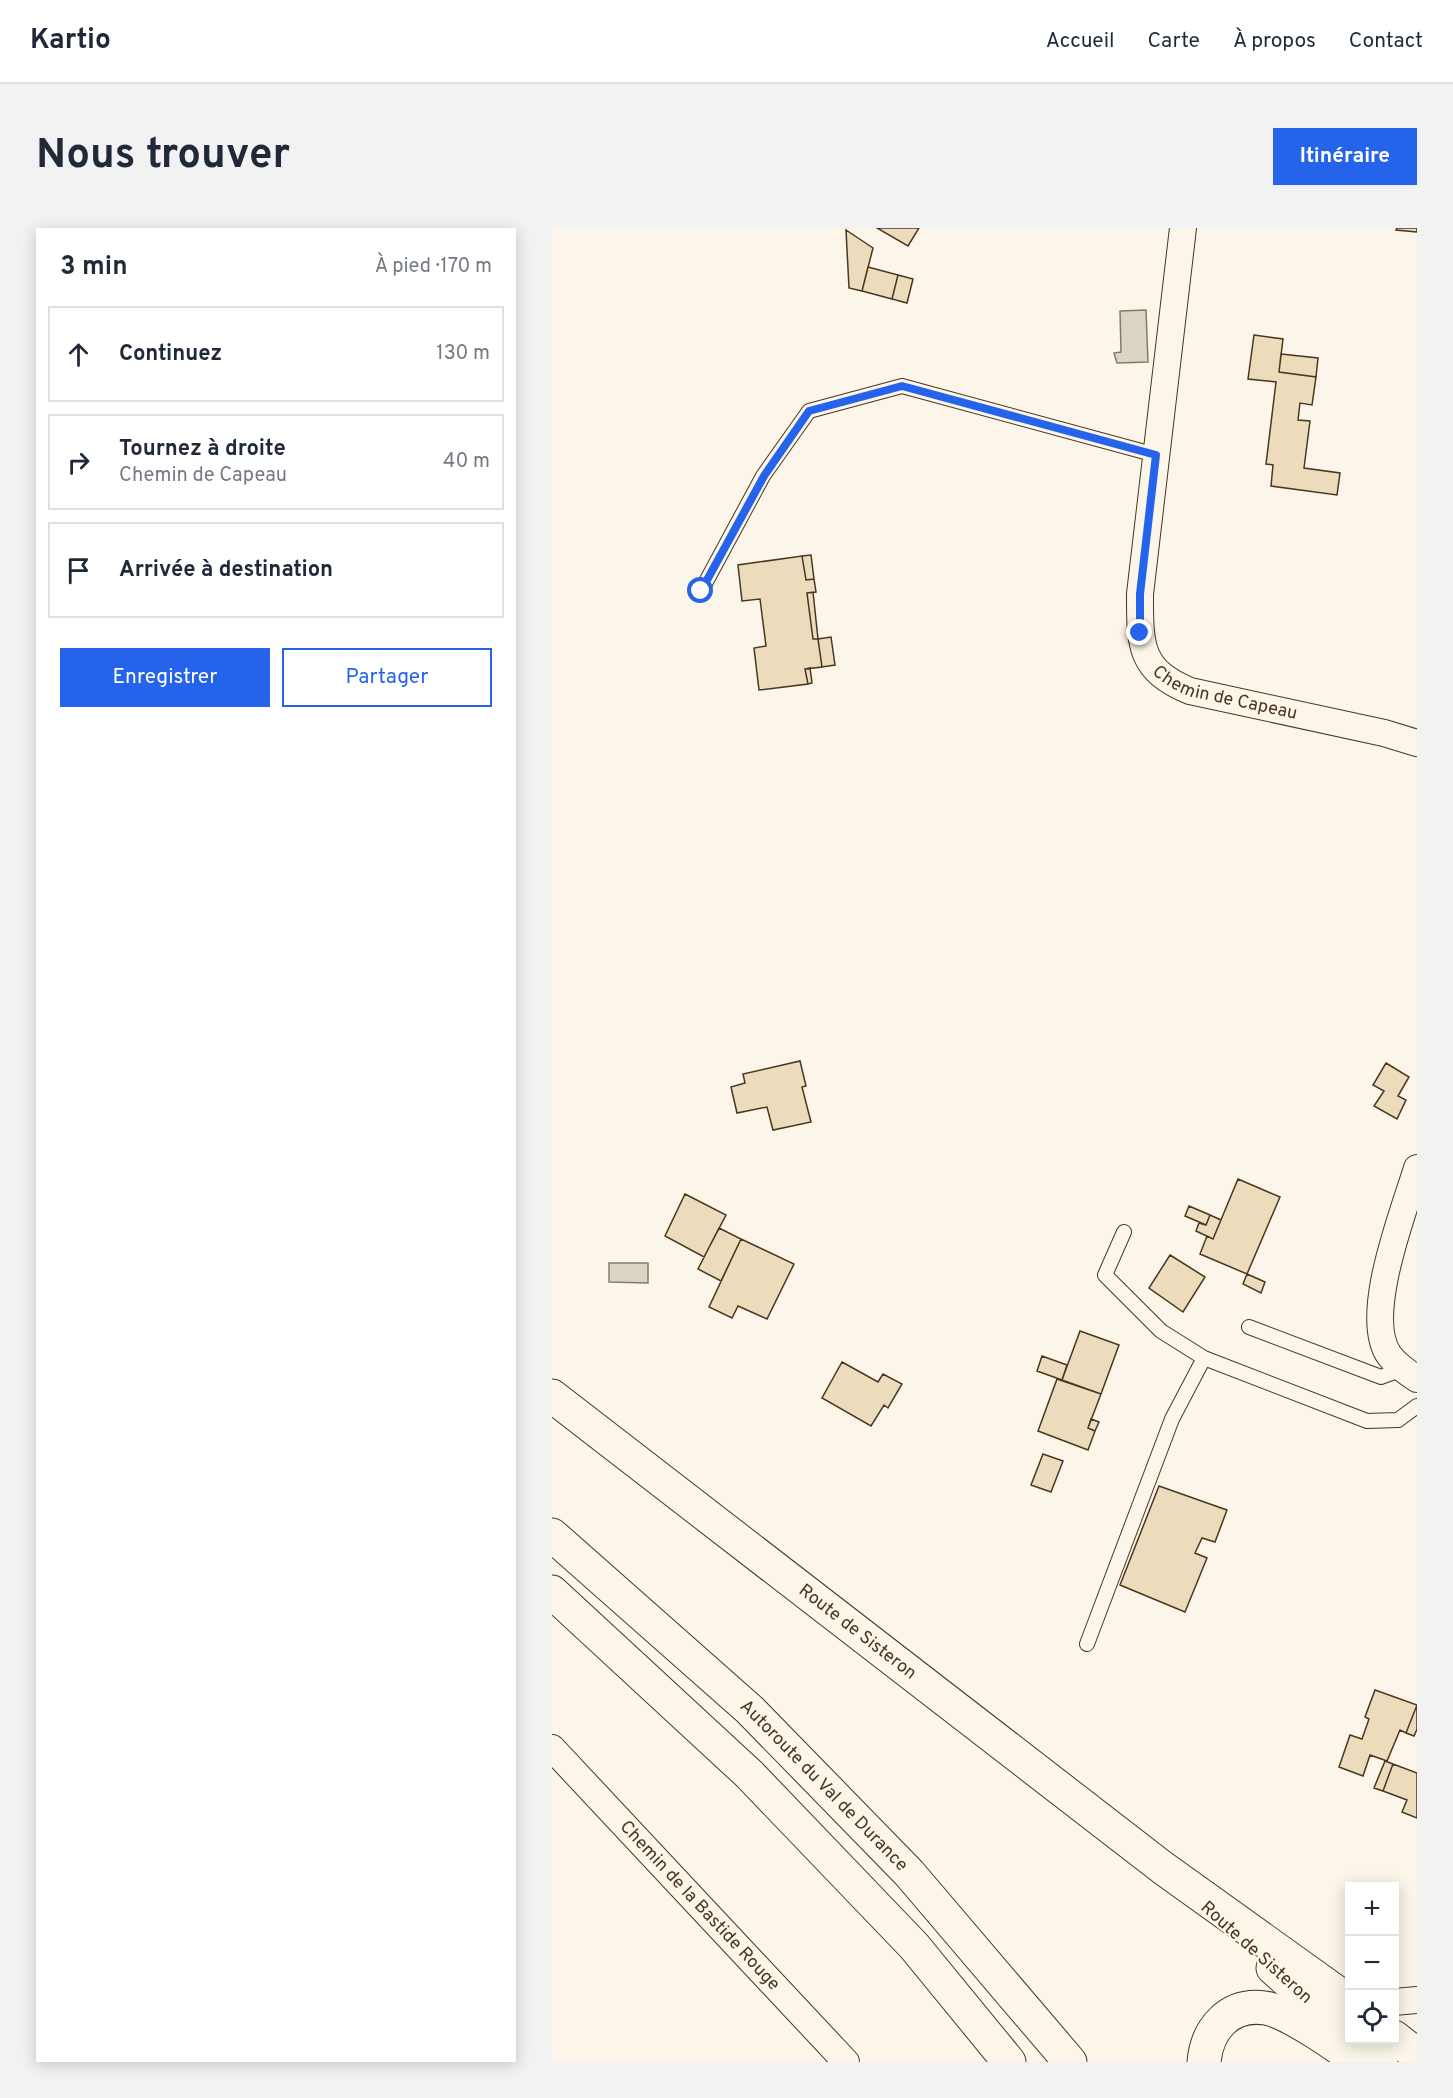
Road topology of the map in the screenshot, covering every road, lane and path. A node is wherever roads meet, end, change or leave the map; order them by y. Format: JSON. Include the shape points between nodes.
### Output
{"nodes":[{"id":1,"x":1183,"y":228,"type":"edge"},
{"id":2,"x":1156,"y":455,"type":"junction"},
{"id":3,"x":701,"y":591,"type":"dead end"},
{"id":4,"x":1417,"y":743,"type":"edge"},
{"id":5,"x":1417,"y":1168,"type":"edge"},
{"id":6,"x":1124,"y":1232,"type":"dead end"},
{"id":7,"x":1249,"y":1327,"type":"dead end"},
{"id":8,"x":1204,"y":1358,"type":"junction"},
{"id":9,"x":1410,"y":1374,"type":"edge"},
{"id":10,"x":552,"y":1396,"type":"edge"},
{"id":11,"x":1417,"y":1406,"type":"edge"},
{"id":12,"x":552,"y":1535,"type":"edge"},
{"id":13,"x":552,"y":1592,"type":"edge"},
{"id":14,"x":1087,"y":1644,"type":"dead end"},
{"id":15,"x":552,"y":1748,"type":"edge"},
{"id":16,"x":1163,"y":1868,"type":"junction"},
{"id":17,"x":1345,"y":1999,"type":"edge"},
{"id":18,"x":1417,"y":2000,"type":"edge"},
{"id":19,"x":1399,"y":2002,"type":"edge"},
{"id":20,"x":1345,"y":2033,"type":"edge"},
{"id":21,"x":1399,"y":2040,"type":"edge"},
{"id":22,"x":1359,"y":2044,"type":"edge"},
{"id":23,"x":1417,"y":2055,"type":"edge"},
{"id":24,"x":846,"y":2062,"type":"edge"},
{"id":25,"x":1010,"y":2062,"type":"edge"},
{"id":26,"x":1070,"y":2062,"type":"edge"},
{"id":27,"x":1204,"y":2062,"type":"edge"},
{"id":28,"x":1358,"y":2062,"type":"edge"},
{"id":29,"x":1382,"y":2062,"type":"edge"}],
"edges":[{"from":1,"to":2,"type":"street","name":"Chemin de Capeau"},
{"from":2,"to":3,"type":"lane","via":[[902,386],[809,411],[764,476]]},
{"from":2,"to":4,"type":"street","name":"Chemin de Capeau","via":[[1140,594],[1140,633],[1148,660],[1165,681],[1190,691]]},
{"from":5,"to":9,"type":"street","via":[[1380,1299],[1379,1328],[1388,1354]]},
{"from":6,"to":8,"type":"lane","via":[[1105,1275],[1161,1331]]},
{"from":7,"to":9,"type":"lane","via":[[1381,1377]]},
{"from":8,"to":11,"type":"lane","via":[[1367,1421],[1398,1420]]},
{"from":8,"to":14,"type":"lane","via":[[1172,1419]]},
{"from":10,"to":16,"type":"main road","name":"Route de Sisteron"},
{"from":12,"to":26,"type":"main road","name":"Autoroute du Val de Durance","via":[[750,1710],[909,1873]]},
{"from":13,"to":25,"type":"main road","via":[[748,1774],[914,1946]]},
{"from":15,"to":24,"type":"street","name":"Chemin de la Bastide Rouge"},
{"from":16,"to":17,"type":"main road","name":"Route de Sisteron"},
{"from":16,"to":20,"type":"main road","name":"Route de Sisteron"},
{"from":18,"to":19,"type":"street"},
{"from":21,"to":23,"type":"main road"},
{"from":22,"to":29,"type":"main road","name":"Route de Sisteron"},
{"from":27,"to":28,"type":"main road","via":[[1206,2042],[1223,2018],[1243,2008],[1266,2008],[1294,2020]]}]}
